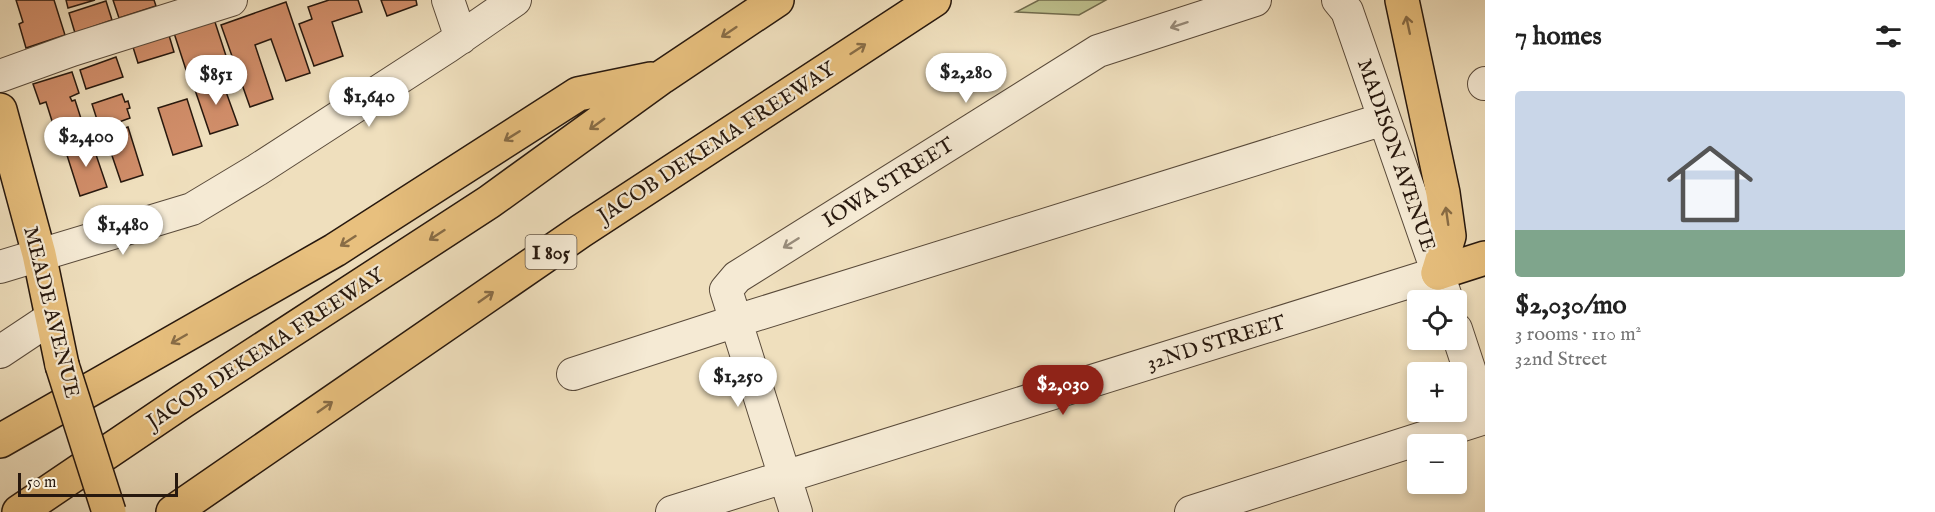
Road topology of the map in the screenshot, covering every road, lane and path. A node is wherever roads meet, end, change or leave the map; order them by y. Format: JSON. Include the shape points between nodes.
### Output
{"nodes":[{"id":1,"x":231,"y":0,"type":"edge"},
{"id":2,"x":448,"y":0,"type":"edge"},
{"id":3,"x":515,"y":0,"type":"edge"},
{"id":4,"x":777,"y":0,"type":"edge"},
{"id":5,"x":934,"y":0,"type":"edge"},
{"id":6,"x":1254,"y":0,"type":"edge"},
{"id":7,"x":1402,"y":0,"type":"edge"},
{"id":8,"x":1343,"y":5,"type":"edge"},
{"id":9,"x":461,"y":38,"type":"junction"},
{"id":10,"x":0,"y":76,"type":"edge"},
{"id":11,"x":662,"y":77,"type":"junction"},
{"id":12,"x":0,"y":110,"type":"edge"},
{"id":13,"x":1384,"y":119,"type":"junction"},
{"id":14,"x":39,"y":254,"type":"junction"},
{"id":15,"x":1485,"y":258,"type":"edge"},
{"id":16,"x":0,"y":267,"type":"edge"},
{"id":17,"x":1443,"y":286,"type":"edge"},
{"id":18,"x":51,"y":318,"type":"junction"},
{"id":19,"x":736,"y":321,"type":"junction"},
{"id":20,"x":1463,"y":350,"type":"edge"},
{"id":21,"x":0,"y":352,"type":"edge"},
{"id":22,"x":573,"y":374,"type":"dead end"},
{"id":23,"x":1485,"y":418,"type":"edge"},
{"id":24,"x":289,"y":432,"type":"junction"},
{"id":25,"x":0,"y":441,"type":"edge"},
{"id":26,"x":785,"y":476,"type":"junction"},
{"id":27,"x":19,"y":512,"type":"edge"},
{"id":28,"x":109,"y":512,"type":"edge"},
{"id":29,"x":173,"y":512,"type":"edge"},
{"id":30,"x":198,"y":512,"type":"edge"},
{"id":31,"x":672,"y":512,"type":"edge"},
{"id":32,"x":796,"y":512,"type":"edge"},
{"id":33,"x":1191,"y":512,"type":"edge"}],
"edges":[{"from":1,"to":10,"type":"street"},
{"from":2,"to":9,"type":"street"},
{"from":3,"to":9,"type":"street"},
{"from":4,"to":11,"type":"main road","name":"JACOB DEKEMA FREEWAY","one_way":true},
{"from":24,"to":5,"type":"main road","name":"JACOB DEKEMA FREEWAY","number":"I 805","one_way":true,"via":[[581,231]]},
{"from":6,"to":19,"type":"street","name":"IOWA STREET","one_way":true,"via":[[1098,51],[737,277],[726,290]]},
{"from":17,"to":7,"type":"main road","one_way":true,"via":[[1449,236],[1443,193]]},
{"from":8,"to":13,"type":"street","name":"MADISON AVENUE"},
{"from":9,"to":14,"type":"street","via":[[192,208]]},
{"from":11,"to":25,"type":"main road","one_way":true,"via":[[578,94],[335,250]]},
{"from":11,"to":27,"type":"main road","name":"JACOB DEKEMA FREEWAY","one_way":true,"via":[[489,202]]},
{"from":12,"to":14,"type":"main road","name":"MEADE AVENUE"},
{"from":13,"to":17,"type":"street","name":"MADISON AVENUE"},
{"from":13,"to":19,"type":"street"},
{"from":14,"to":16,"type":"street"},
{"from":14,"to":18,"type":"main road","name":"MEADE AVENUE"},
{"from":15,"to":17,"type":"main road","name":"32ND STREET"},
{"from":17,"to":26,"type":"street","name":"32ND STREET"},
{"from":18,"to":21,"type":"street"},
{"from":18,"to":28,"type":"main road","name":"MEADE AVENUE","bridge":true},
{"from":19,"to":22,"type":"street"},
{"from":19,"to":26,"type":"street"},
{"from":20,"to":23,"type":"street"},
{"from":23,"to":33,"type":"street"},
{"from":24,"to":29,"type":"main road","name":"JACOB DEKEMA FREEWAY","number":"I 805"},
{"from":24,"to":30,"type":"main road"},
{"from":26,"to":31,"type":"street","name":"32ND STREET"},
{"from":26,"to":32,"type":"street"}]}
